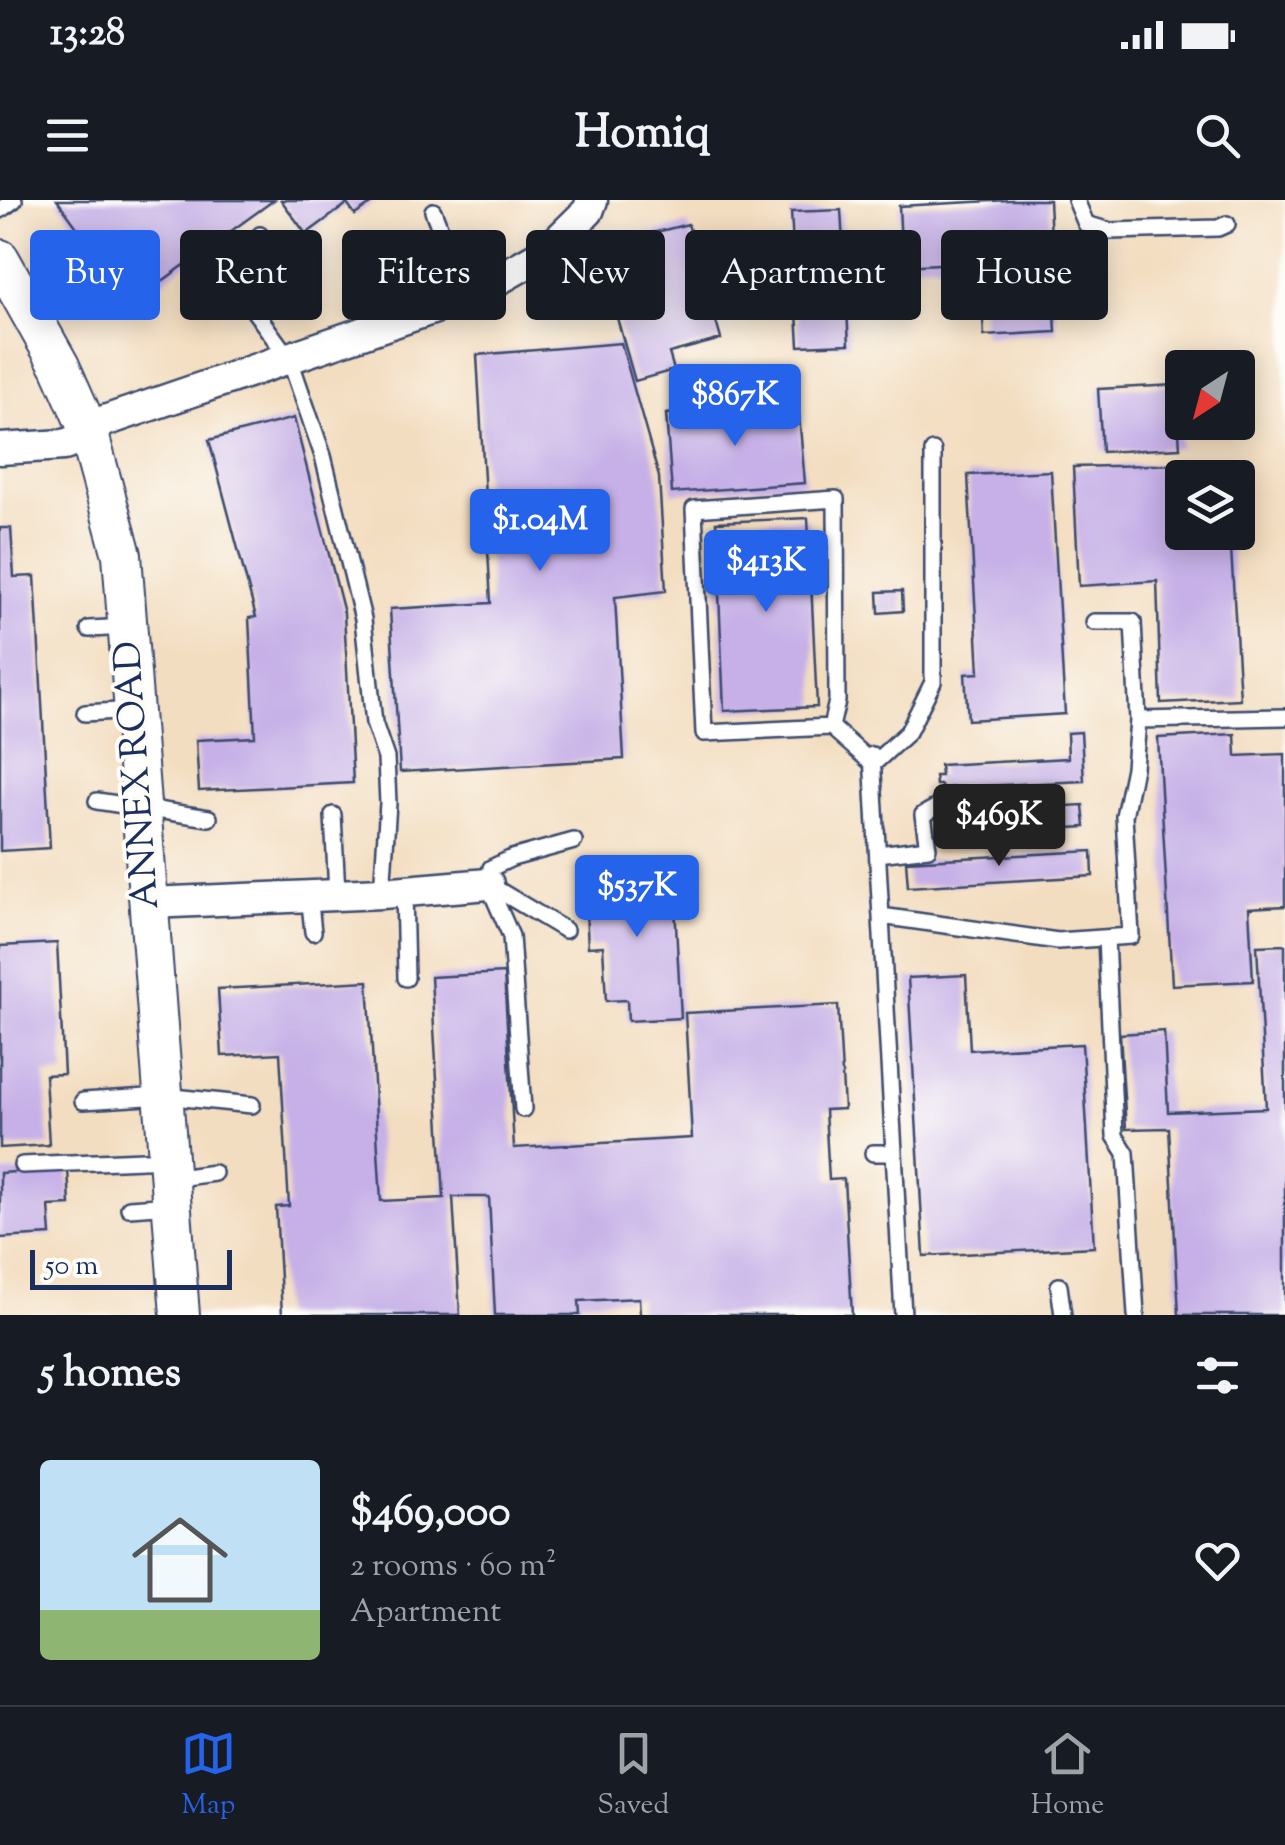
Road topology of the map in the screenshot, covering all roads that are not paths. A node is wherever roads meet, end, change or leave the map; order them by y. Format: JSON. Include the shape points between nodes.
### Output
{"nodes":[{"id":1,"x":14,"y":200,"type":"edge"},
{"id":2,"x":592,"y":200,"type":"edge"},
{"id":3,"x":1076,"y":200,"type":"edge"},
{"id":4,"x":0,"y":210,"type":"edge"},
{"id":5,"x":433,"y":211,"type":"dead end"},
{"id":6,"x":1227,"y":224,"type":"dead end"},
{"id":7,"x":441,"y":230,"type":"edge"},
{"id":8,"x":569,"y":230,"type":"edge"},
{"id":9,"x":0,"y":260,"type":"edge"},
{"id":10,"x":261,"y":320,"type":"edge"},
{"id":11,"x":402,"y":320,"type":"edge"},
{"id":12,"x":290,"y":360,"type":"junction"},
{"id":13,"x":89,"y":432,"type":"junction"},
{"id":14,"x":0,"y":450,"type":"edge"},
{"id":15,"x":933,"y":452,"type":"dead end"},
{"id":16,"x":1094,"y":622,"type":"dead end"},
{"id":17,"x":128,"y":627,"type":"junction"},
{"id":18,"x":88,"y":629,"type":"dead end"},
{"id":19,"x":134,"y":710,"type":"junction"},
{"id":20,"x":86,"y":713,"type":"dead end"},
{"id":21,"x":1285,"y":718,"type":"edge"},
{"id":22,"x":1138,"y":720,"type":"junction"},
{"id":23,"x":831,"y":727,"type":"junction"},
{"id":24,"x":872,"y":757,"type":"junction"},
{"id":25,"x":97,"y":801,"type":"dead end"},
{"id":26,"x":938,"y":807,"type":"dead end"},
{"id":27,"x":142,"y":808,"type":"junction"},
{"id":28,"x":332,"y":816,"type":"dead end"},
{"id":29,"x":209,"y":818,"type":"dead end"},
{"id":30,"x":574,"y":840,"type":"dead end"},
{"id":31,"x":878,"y":854,"type":"junction"},
{"id":32,"x":488,"y":884,"type":"junction"},
{"id":33,"x":393,"y":892,"type":"junction"},
{"id":34,"x":323,"y":894,"type":"junction"},
{"id":35,"x":150,"y":903,"type":"junction"},
{"id":36,"x":881,"y":916,"type":"junction"},
{"id":37,"x":565,"y":930,"type":"dead end"},
{"id":38,"x":313,"y":932,"type":"dead end"},
{"id":39,"x":1106,"y":938,"type":"junction"},
{"id":40,"x":406,"y":978,"type":"dead end"},
{"id":41,"x":164,"y":1096,"type":"junction"},
{"id":42,"x":82,"y":1101,"type":"dead end"},
{"id":43,"x":252,"y":1104,"type":"dead end"},
{"id":44,"x":523,"y":1109,"type":"dead end"},
{"id":45,"x":894,"y":1153,"type":"junction"},
{"id":46,"x":873,"y":1154,"type":"dead end"},
{"id":47,"x":22,"y":1166,"type":"dead end"},
{"id":48,"x":214,"y":1173,"type":"dead end"},
{"id":49,"x":170,"y":1181,"type":"junction"},
{"id":50,"x":130,"y":1208,"type":"dead end"},
{"id":51,"x":1059,"y":1286,"type":"dead end"},
{"id":52,"x":180,"y":1315,"type":"edge"},
{"id":53,"x":902,"y":1315,"type":"edge"},
{"id":54,"x":1063,"y":1315,"type":"edge"},
{"id":55,"x":1136,"y":1315,"type":"edge"}],
"edges":[{"from":1,"to":4,"type":"lane"},
{"from":2,"to":8,"type":"street"},
{"from":3,"to":6,"type":"lane","via":[[1086,224],[1110,231]]},
{"from":5,"to":7,"type":"lane"},
{"from":9,"to":13,"type":"street","name":"ANNEX ROAD"},
{"from":10,"to":12,"type":"lane"},
{"from":11,"to":12,"type":"street"},
{"from":12,"to":13,"type":"street"},
{"from":12,"to":33,"type":"lane","via":[[324,456],[363,619],[374,724],[386,758]]},
{"from":13,"to":14,"type":"street","via":[[64,445]]},
{"from":13,"to":17,"type":"street","name":"ANNEX ROAD","via":[[122,555]]},
{"from":15,"to":24,"type":"lane","via":[[932,682],[908,732]]},
{"from":16,"to":22,"type":"lane","via":[[1133,622]]},
{"from":17,"to":18,"type":"lane"},
{"from":17,"to":19,"type":"street","name":"ANNEX ROAD"},
{"from":19,"to":20,"type":"lane"},
{"from":19,"to":27,"type":"street","name":"ANNEX ROAD"},
{"from":21,"to":22,"type":"lane"},
{"from":22,"to":39,"type":"lane","via":[[1124,816],[1131,936]]},
{"from":23,"to":23,"type":"lane","via":[[836,499],[694,509],[704,732]]},
{"from":23,"to":24,"type":"lane"},
{"from":24,"to":31,"type":"lane"},
{"from":25,"to":27,"type":"lane"},
{"from":26,"to":31,"type":"lane","via":[[923,814],[928,848]]},
{"from":27,"to":29,"type":"lane"},
{"from":27,"to":35,"type":"street","name":"ANNEX ROAD"},
{"from":28,"to":34,"type":"lane"},
{"from":30,"to":32,"type":"lane","via":[[491,868]]},
{"from":31,"to":36,"type":"lane"},
{"from":32,"to":33,"type":"street"},
{"from":32,"to":37,"type":"lane"},
{"from":32,"to":44,"type":"lane","via":[[512,936]]},
{"from":33,"to":34,"type":"street"},
{"from":33,"to":40,"type":"lane"},
{"from":34,"to":35,"type":"street"},
{"from":34,"to":38,"type":"lane"},
{"from":35,"to":41,"type":"street","name":"ANNEX ROAD"},
{"from":36,"to":39,"type":"lane","via":[[1058,940]]},
{"from":36,"to":45,"type":"lane"},
{"from":39,"to":55,"type":"lane","via":[[1115,1136],[1126,1153]]},
{"from":41,"to":42,"type":"lane"},
{"from":41,"to":43,"type":"lane"},
{"from":41,"to":49,"type":"street","name":"ANNEX ROAD"},
{"from":45,"to":46,"type":"lane"},
{"from":45,"to":53,"type":"lane"},
{"from":47,"to":49,"type":"lane"},
{"from":48,"to":49,"type":"lane"},
{"from":49,"to":50,"type":"lane"},
{"from":49,"to":52,"type":"street","name":"ANNEX ROAD"},
{"from":51,"to":54,"type":"lane"}]}
